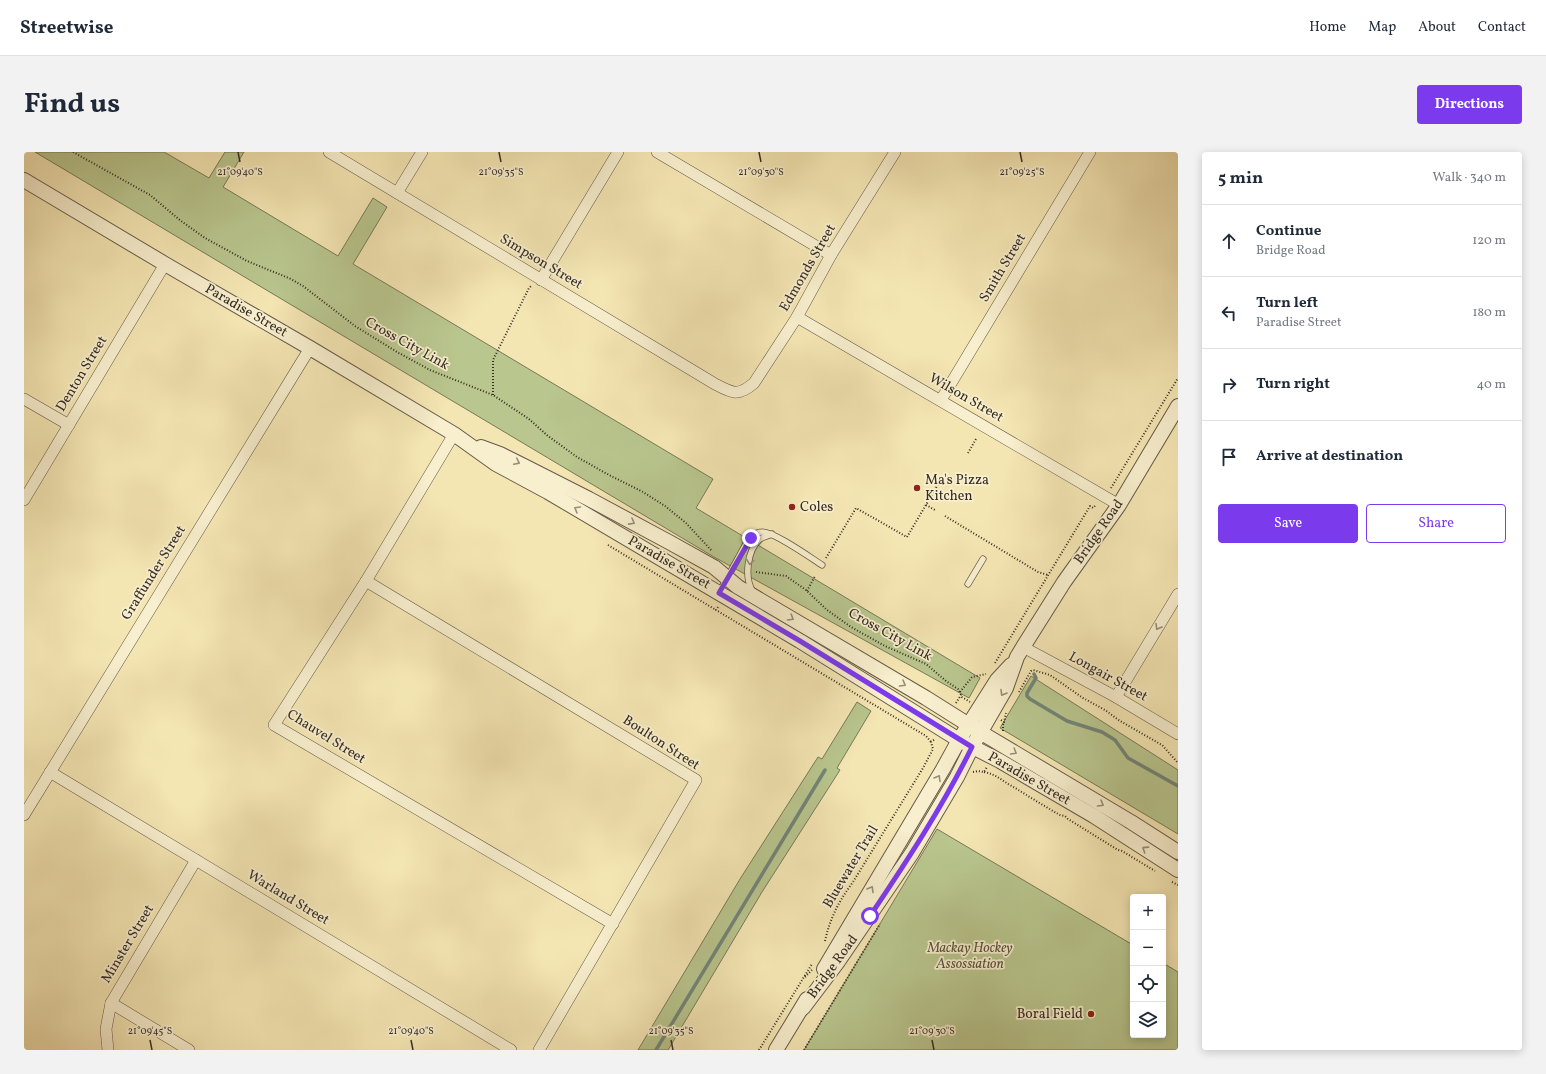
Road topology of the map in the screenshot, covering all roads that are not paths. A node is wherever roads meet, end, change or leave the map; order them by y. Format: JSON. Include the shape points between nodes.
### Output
{"nodes":[{"id":1,"x":329,"y":152,"type":"edge"},
{"id":2,"x":422,"y":152,"type":"edge"},
{"id":3,"x":618,"y":152,"type":"edge"},
{"id":4,"x":658,"y":152,"type":"edge"},
{"id":5,"x":895,"y":152,"type":"edge"},
{"id":6,"x":1090,"y":152,"type":"edge"},
{"id":7,"x":24,"y":180,"type":"edge"},
{"id":8,"x":397,"y":193,"type":"junction"},
{"id":9,"x":831,"y":255,"type":"junction"},
{"id":10,"x":165,"y":264,"type":"junction"},
{"id":11,"x":542,"y":280,"type":"junction"},
{"id":12,"x":797,"y":317,"type":"junction"},
{"id":13,"x":310,"y":348,"type":"junction"},
{"id":14,"x":740,"y":393,"type":"joint"},
{"id":15,"x":24,"y":399,"type":"edge"},
{"id":16,"x":941,"y":400,"type":"junction"},
{"id":17,"x":1178,"y":406,"type":"edge"},
{"id":18,"x":69,"y":425,"type":"junction"},
{"id":19,"x":454,"y":434,"type":"junction"},
{"id":20,"x":468,"y":442,"type":"junction"},
{"id":21,"x":24,"y":500,"type":"edge"},
{"id":22,"x":1119,"y":505,"type":"junction"},
{"id":23,"x":772,"y":534,"type":"junction"},
{"id":24,"x":983,"y":559,"type":"dead end"},
{"id":25,"x":823,"y":562,"type":"road end"},
{"id":26,"x":728,"y":578,"type":"junction"},
{"id":27,"x":366,"y":581,"type":"junction"},
{"id":28,"x":968,"y":584,"type":"dead end"},
{"id":29,"x":1178,"y":594,"type":"edge"},
{"id":30,"x":758,"y":598,"type":"junction"},
{"id":31,"x":719,"y":600,"type":"junction"},
{"id":32,"x":1020,"y":652,"type":"junction"},
{"id":33,"x":1116,"y":697,"type":"junction"},
{"id":34,"x":975,"y":728,"type":"junction"},
{"id":35,"x":1178,"y":734,"type":"edge"},
{"id":36,"x":959,"y":740,"type":"junction"},
{"id":37,"x":972,"y":747,"type":"junction"},
{"id":38,"x":50,"y":772,"type":"junction"},
{"id":39,"x":24,"y":815,"type":"edge"},
{"id":40,"x":1178,"y":852,"type":"edge"},
{"id":41,"x":196,"y":860,"type":"junction"},
{"id":42,"x":1175,"y":876,"type":"edge"},
{"id":43,"x":613,"y":924,"type":"junction"},
{"id":44,"x":111,"y":1002,"type":"junction"},
{"id":45,"x":803,"y":1008,"type":"junction"},
{"id":46,"x":108,"y":1050,"type":"edge"},
{"id":47,"x":189,"y":1050,"type":"edge"},
{"id":48,"x":512,"y":1050,"type":"edge"},
{"id":49,"x":539,"y":1050,"type":"edge"},
{"id":50,"x":776,"y":1050,"type":"edge"}],
"edges":[{"from":1,"to":8,"type":"street","name":"Simpson Street"},
{"from":2,"to":8,"type":"street"},
{"from":3,"to":11,"type":"street"},
{"from":4,"to":9,"type":"street"},
{"from":5,"to":9,"type":"street","name":"Edmonds Street"},
{"from":6,"to":16,"type":"street","name":"Smith Street"},
{"from":7,"to":10,"type":"street","name":"Paradise Street"},
{"from":8,"to":11,"type":"street","name":"Simpson Street"},
{"from":9,"to":12,"type":"street","name":"Edmonds Street"},
{"from":10,"to":13,"type":"street","name":"Paradise Street"},
{"from":10,"to":18,"type":"street","name":"Denton Street"},
{"from":11,"to":14,"type":"street","name":"Simpson Street","via":[[715,384]]},
{"from":12,"to":14,"type":"street","name":"Edmonds Street","via":[[754,383]]},
{"from":12,"to":16,"type":"street","name":"Wilson Street"},
{"from":13,"to":19,"type":"street","name":"Paradise Street"},
{"from":13,"to":38,"type":"street","name":"Graffunder Street"},
{"from":15,"to":18,"type":"street"},
{"from":16,"to":22,"type":"street","name":"Wilson Street"},
{"from":17,"to":22,"type":"street","name":"Bridge Road"},
{"from":18,"to":21,"type":"street","name":"Denton Street"},
{"from":19,"to":20,"type":"street","name":"Paradise Street"},
{"from":19,"to":27,"type":"street","name":"Chauvel Street"},
{"from":20,"to":26,"type":"street","name":"Paradise Street","one_way":true,"via":[[500,454],[589,499],[714,567]]},
{"from":31,"to":20,"type":"street","name":"Paradise Street","one_way":true,"via":[[548,492],[496,464]]},
{"from":22,"to":32,"type":"street","name":"Bridge Road","via":[[1064,582]]},
{"from":23,"to":25,"type":"lane"},
{"from":23,"to":26,"type":"lane","via":[[763,532],[751,538]]},
{"from":23,"to":30,"type":"lane","one_way":true,"via":[[761,538],[751,554],[749,583]]},
{"from":24,"to":28,"type":"lane"},
{"from":26,"to":30,"type":"street","name":"Paradise Street"},
{"from":26,"to":31,"type":"lane"},
{"from":27,"to":43,"type":"street","name":"Boulton Street","via":[[696,780]]},
{"from":27,"to":43,"type":"street","name":"Chauvel Street","via":[[274,725]]},
{"from":29,"to":33,"type":"street","one_way":true},
{"from":30,"to":34,"type":"street","name":"Paradise Street","one_way":true},
{"from":31,"to":36,"type":"street","name":"Paradise Street","via":[[800,641]]},
{"from":32,"to":33,"type":"street","name":"Longair Street"},
{"from":32,"to":34,"type":"street","name":"Bridge Road","via":[[1006,688]]},
{"from":33,"to":35,"type":"street","name":"Longair Street"},
{"from":34,"to":36,"type":"street","name":"Bridge Road"},
{"from":34,"to":37,"type":"street","name":"Bridge Road"},
{"from":34,"to":40,"type":"street","name":"Paradise Street","one_way":true},
{"from":36,"to":37,"type":"street","name":"Paradise Street"},
{"from":45,"to":36,"type":"street","name":"Bridge Road","one_way":true},
{"from":42,"to":37,"type":"street","name":"Paradise Street","one_way":true,"via":[[1068,800]]},
{"from":37,"to":45,"type":"street","name":"Bridge Road","via":[[912,853]]},
{"from":38,"to":39,"type":"street","name":"Graffunder Street"},
{"from":38,"to":41,"type":"street","name":"Warland Street"},
{"from":41,"to":44,"type":"street","name":"Minster Street"},
{"from":41,"to":48,"type":"street","name":"Warland Street"},
{"from":43,"to":49,"type":"street","name":"Boulton Street"},
{"from":44,"to":46,"type":"street","name":"Minster Street","via":[[106,1029]]},
{"from":44,"to":47,"type":"street"},
{"from":45,"to":50,"type":"street","name":"Bridge Road"}]}
